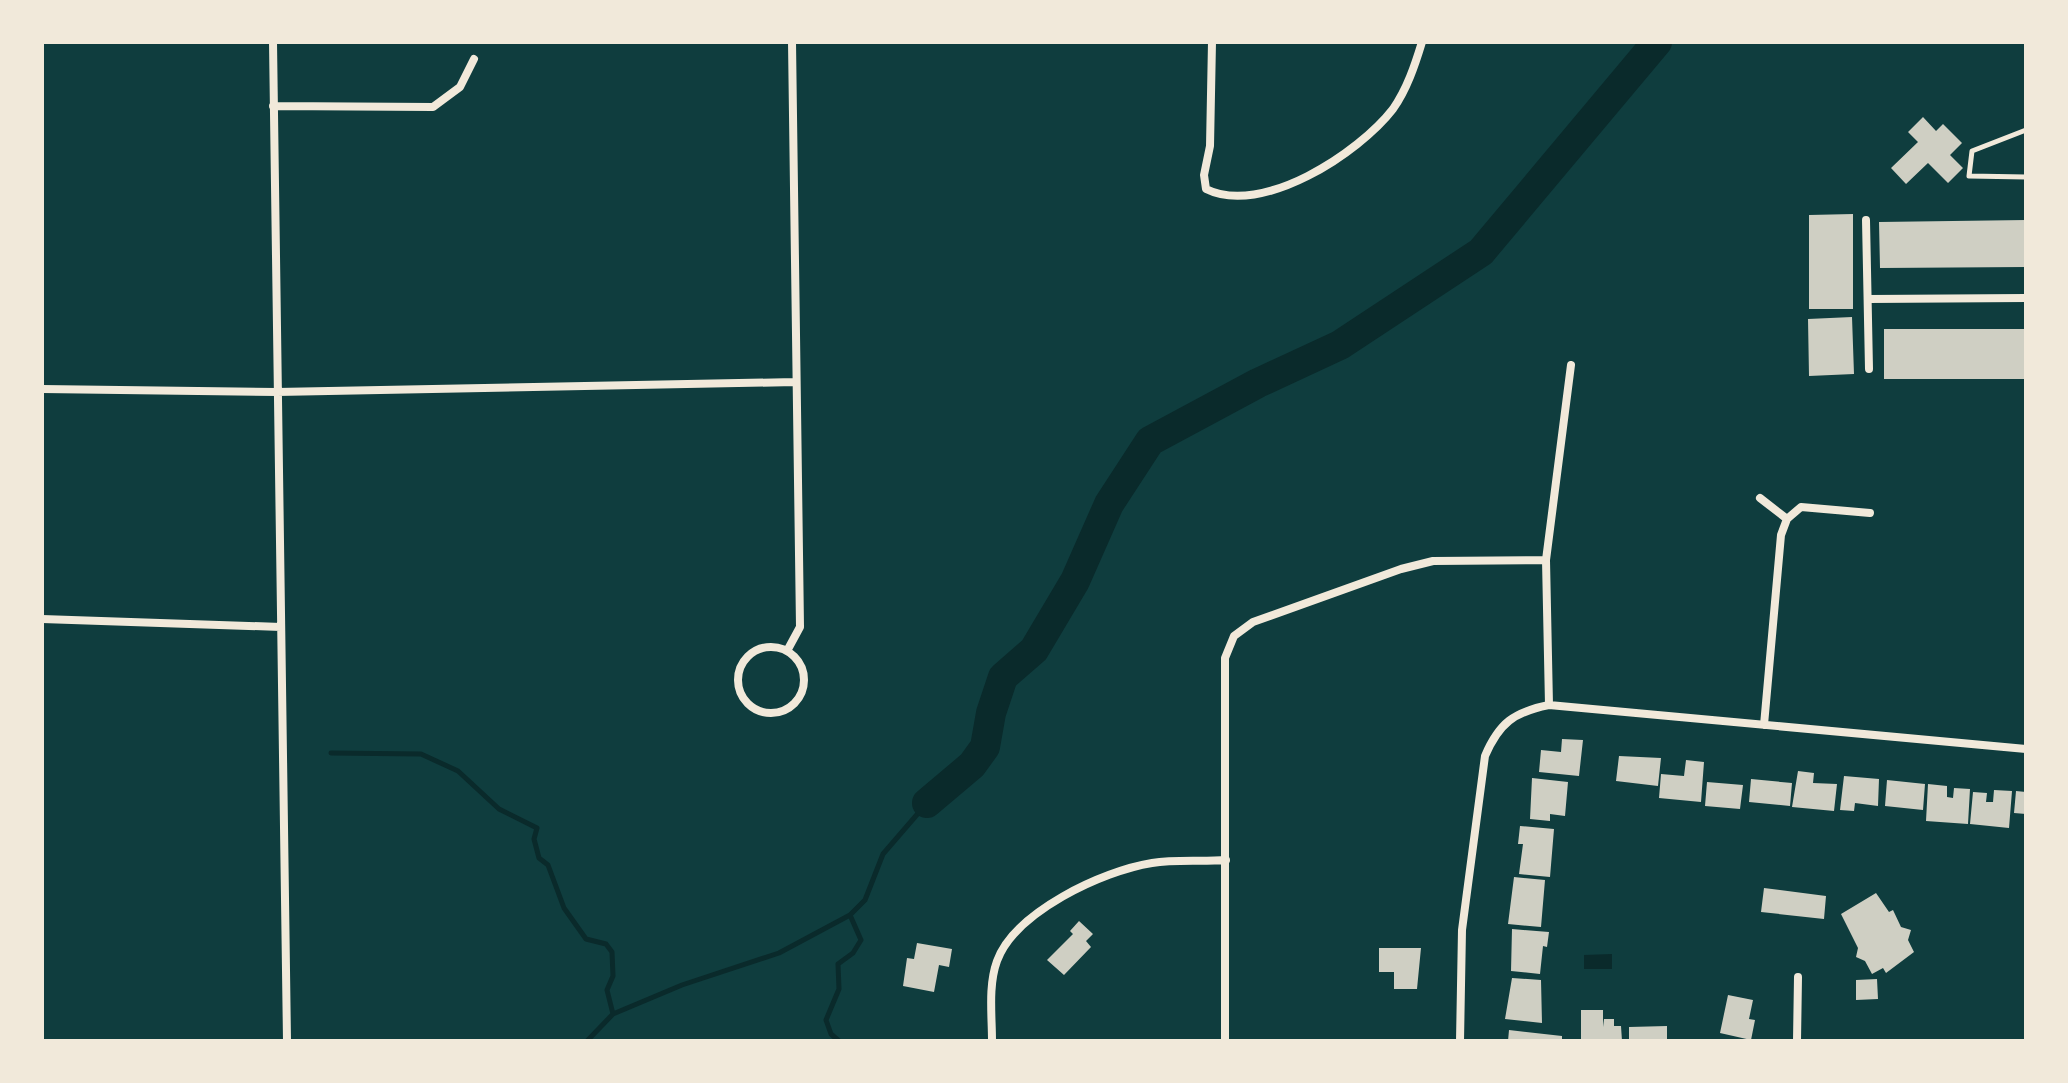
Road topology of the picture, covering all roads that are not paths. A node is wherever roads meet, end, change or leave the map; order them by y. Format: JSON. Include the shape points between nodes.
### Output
{"nodes":[{"id":1,"x":273,"y":42,"type":"edge"},
{"id":2,"x":792,"y":42,"type":"edge"},
{"id":3,"x":1212,"y":42,"type":"edge"},
{"id":4,"x":1422,"y":42,"type":"edge"},
{"id":5,"x":474,"y":59,"type":"dead end"},
{"id":6,"x":273,"y":106,"type":"junction"},
{"id":7,"x":2026,"y":130,"type":"edge"},
{"id":8,"x":2026,"y":177,"type":"edge"},
{"id":9,"x":1866,"y":220,"type":"dead end"},
{"id":10,"x":2026,"y":298,"type":"edge"},
{"id":11,"x":1868,"y":299,"type":"junction"},
{"id":12,"x":1571,"y":365,"type":"dead end"},
{"id":13,"x":1869,"y":369,"type":"dead end"},
{"id":14,"x":795,"y":382,"type":"junction"},
{"id":15,"x":42,"y":389,"type":"edge"},
{"id":16,"x":277,"y":392,"type":"junction"},
{"id":17,"x":1760,"y":498,"type":"dead end"},
{"id":18,"x":1870,"y":513,"type":"dead end"},
{"id":19,"x":1787,"y":519,"type":"junction"},
{"id":20,"x":1546,"y":560,"type":"junction"},
{"id":21,"x":42,"y":619,"type":"edge"},
{"id":22,"x":281,"y":627,"type":"junction"},
{"id":23,"x":787,"y":651,"type":"junction"},
{"id":24,"x":1549,"y":705,"type":"junction"},
{"id":25,"x":1764,"y":725,"type":"junction"},
{"id":26,"x":2026,"y":749,"type":"edge"},
{"id":27,"x":1226,"y":860,"type":"junction"},
{"id":28,"x":1798,"y":977,"type":"dead end"},
{"id":29,"x":287,"y":1041,"type":"edge"},
{"id":30,"x":992,"y":1041,"type":"edge"},
{"id":31,"x":1225,"y":1041,"type":"edge"},
{"id":32,"x":1460,"y":1041,"type":"edge"},
{"id":33,"x":1797,"y":1041,"type":"edge"}],
"edges":[{"from":1,"to":6,"type":"street"},
{"from":2,"to":14,"type":"street"},
{"from":3,"to":4,"type":"street","via":[[1206,189],[1240,198],[1286,187],[1346,151],[1391,112],[1405,91]]},
{"from":5,"to":6,"type":"street","via":[[460,87],[433,107]]},
{"from":6,"to":16,"type":"street"},
{"from":7,"to":8,"type":"lane","via":[[1972,151],[1969,176]]},
{"from":9,"to":11,"type":"street"},
{"from":10,"to":11,"type":"street"},
{"from":11,"to":13,"type":"street"},
{"from":12,"to":20,"type":"street"},
{"from":14,"to":16,"type":"street"},
{"from":14,"to":23,"type":"street","via":[[800,627]]},
{"from":15,"to":16,"type":"street"},
{"from":16,"to":22,"type":"street"},
{"from":17,"to":19,"type":"street"},
{"from":18,"to":19,"type":"street","via":[[1801,507]]},
{"from":19,"to":25,"type":"street","via":[[1781,535]]},
{"from":20,"to":24,"type":"street"},
{"from":20,"to":27,"type":"street","via":[[1433,561],[1412,566],[1253,622],[1234,636],[1225,658]]},
{"from":21,"to":22,"type":"street"},
{"from":22,"to":29,"type":"street"},
{"from":23,"to":23,"type":"street","via":[[801,666],[802,691],[785,710],[759,711],[741,693],[740,668],[757,649]]},
{"from":24,"to":25,"type":"street"},
{"from":24,"to":32,"type":"street","via":[[1506,720],[1485,756],[1462,930]]},
{"from":25,"to":26,"type":"street"},
{"from":27,"to":30,"type":"street","via":[[1154,862],[1124,869],[1037,910],[1007,940],[996,963]]},
{"from":27,"to":31,"type":"street"},
{"from":28,"to":33,"type":"street"}]}
